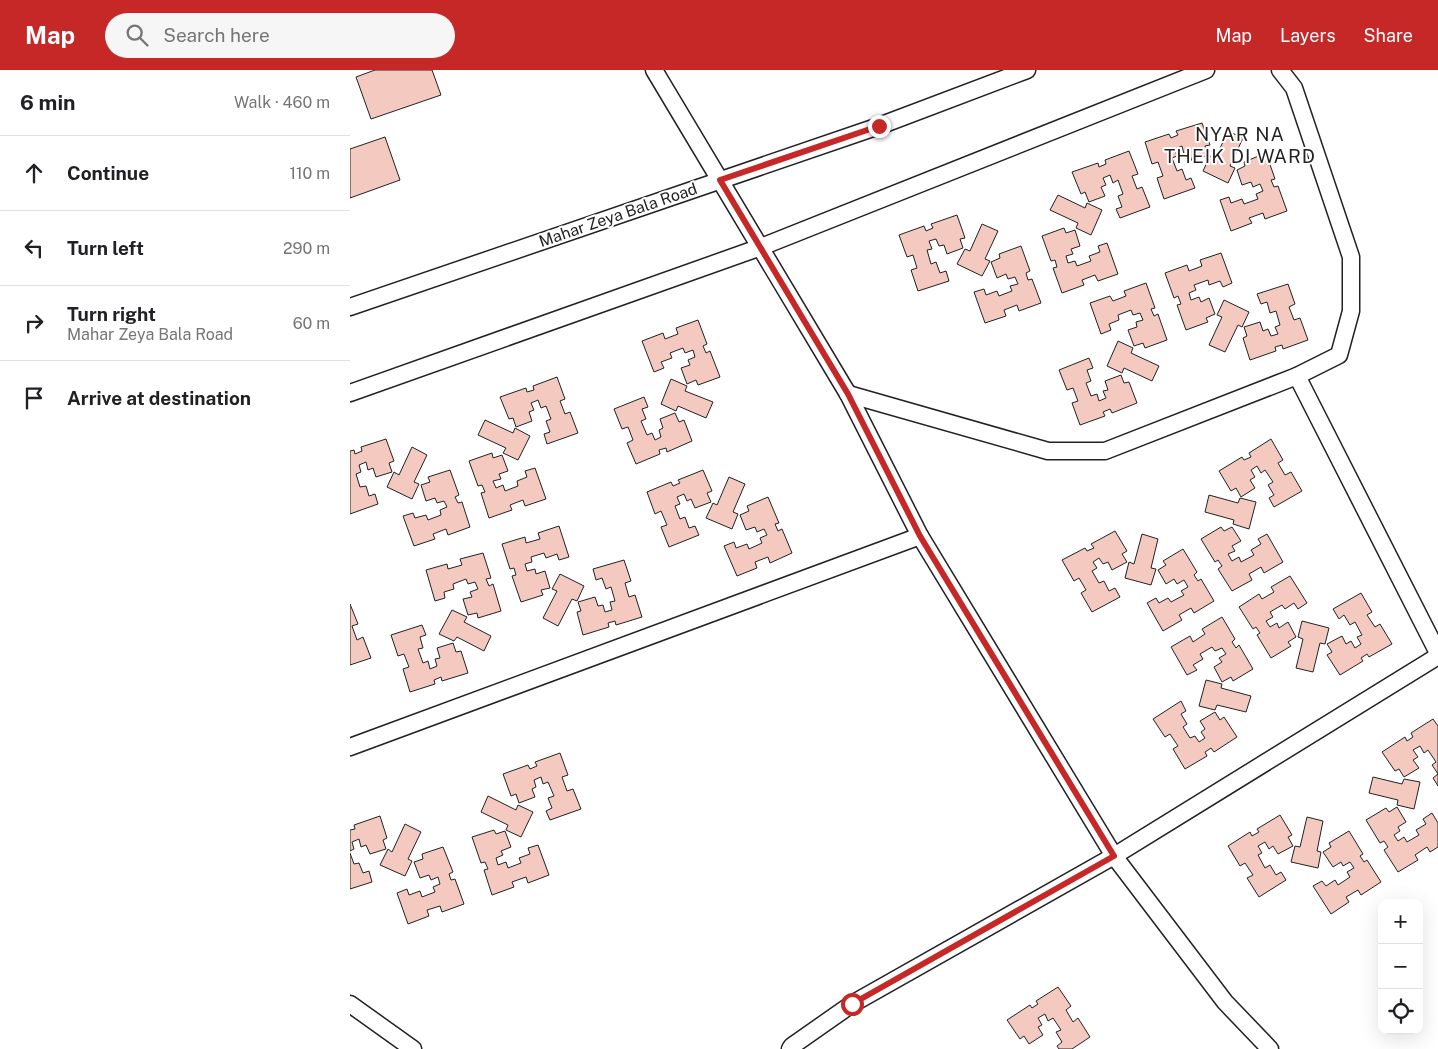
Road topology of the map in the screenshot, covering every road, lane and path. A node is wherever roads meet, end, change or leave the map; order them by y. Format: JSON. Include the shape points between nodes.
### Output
{"nodes":[{"id":1,"x":654,"y":70,"type":"edge"},
{"id":2,"x":1027,"y":70,"type":"edge"},
{"id":3,"x":1206,"y":70,"type":"edge"},
{"id":4,"x":1280,"y":70,"type":"edge"},
{"id":5,"x":992,"y":76,"type":"edge"},
{"id":6,"x":720,"y":180,"type":"junction"},
{"id":7,"x":761,"y":247,"type":"junction"},
{"id":8,"x":350,"y":307,"type":"edge"},
{"id":9,"x":1297,"y":376,"type":"junction"},
{"id":10,"x":350,"y":393,"type":"edge"},
{"id":11,"x":848,"y":394,"type":"junction"},
{"id":12,"x":920,"y":536,"type":"junction"},
{"id":13,"x":1438,"y":654,"type":"edge"},
{"id":14,"x":350,"y":747,"type":"edge"},
{"id":15,"x":1114,"y":856,"type":"junction"},
{"id":16,"x":350,"y":1004,"type":"edge"},
{"id":17,"x":413,"y":1049,"type":"edge"},
{"id":18,"x":790,"y":1049,"type":"edge"},
{"id":19,"x":1270,"y":1049,"type":"edge"}],
"edges":[{"from":1,"to":6,"type":"street"},
{"from":2,"to":5,"type":"street","name":"Mahar Zeya Bala Road"},
{"from":3,"to":7,"type":"street"},
{"from":4,"to":9,"type":"street","via":[[1294,88],[1351,257],[1351,311],[1339,355]]},
{"from":5,"to":6,"type":"street","name":"Mahar Zeya Bala Road","via":[[879,126]]},
{"from":6,"to":7,"type":"street"},
{"from":6,"to":8,"type":"street","name":"Mahar Zeya Bala Road"},
{"from":7,"to":10,"type":"street"},
{"from":7,"to":11,"type":"street"},
{"from":9,"to":11,"type":"street","via":[[1105,451],[1048,451]]},
{"from":9,"to":13,"type":"street"},
{"from":11,"to":12,"type":"street"},
{"from":12,"to":14,"type":"street"},
{"from":12,"to":15,"type":"street"},
{"from":13,"to":15,"type":"street"},
{"from":15,"to":18,"type":"street","via":[[852,1004]]},
{"from":15,"to":19,"type":"street","via":[[1225,1002]]},
{"from":16,"to":17,"type":"street"}]}
